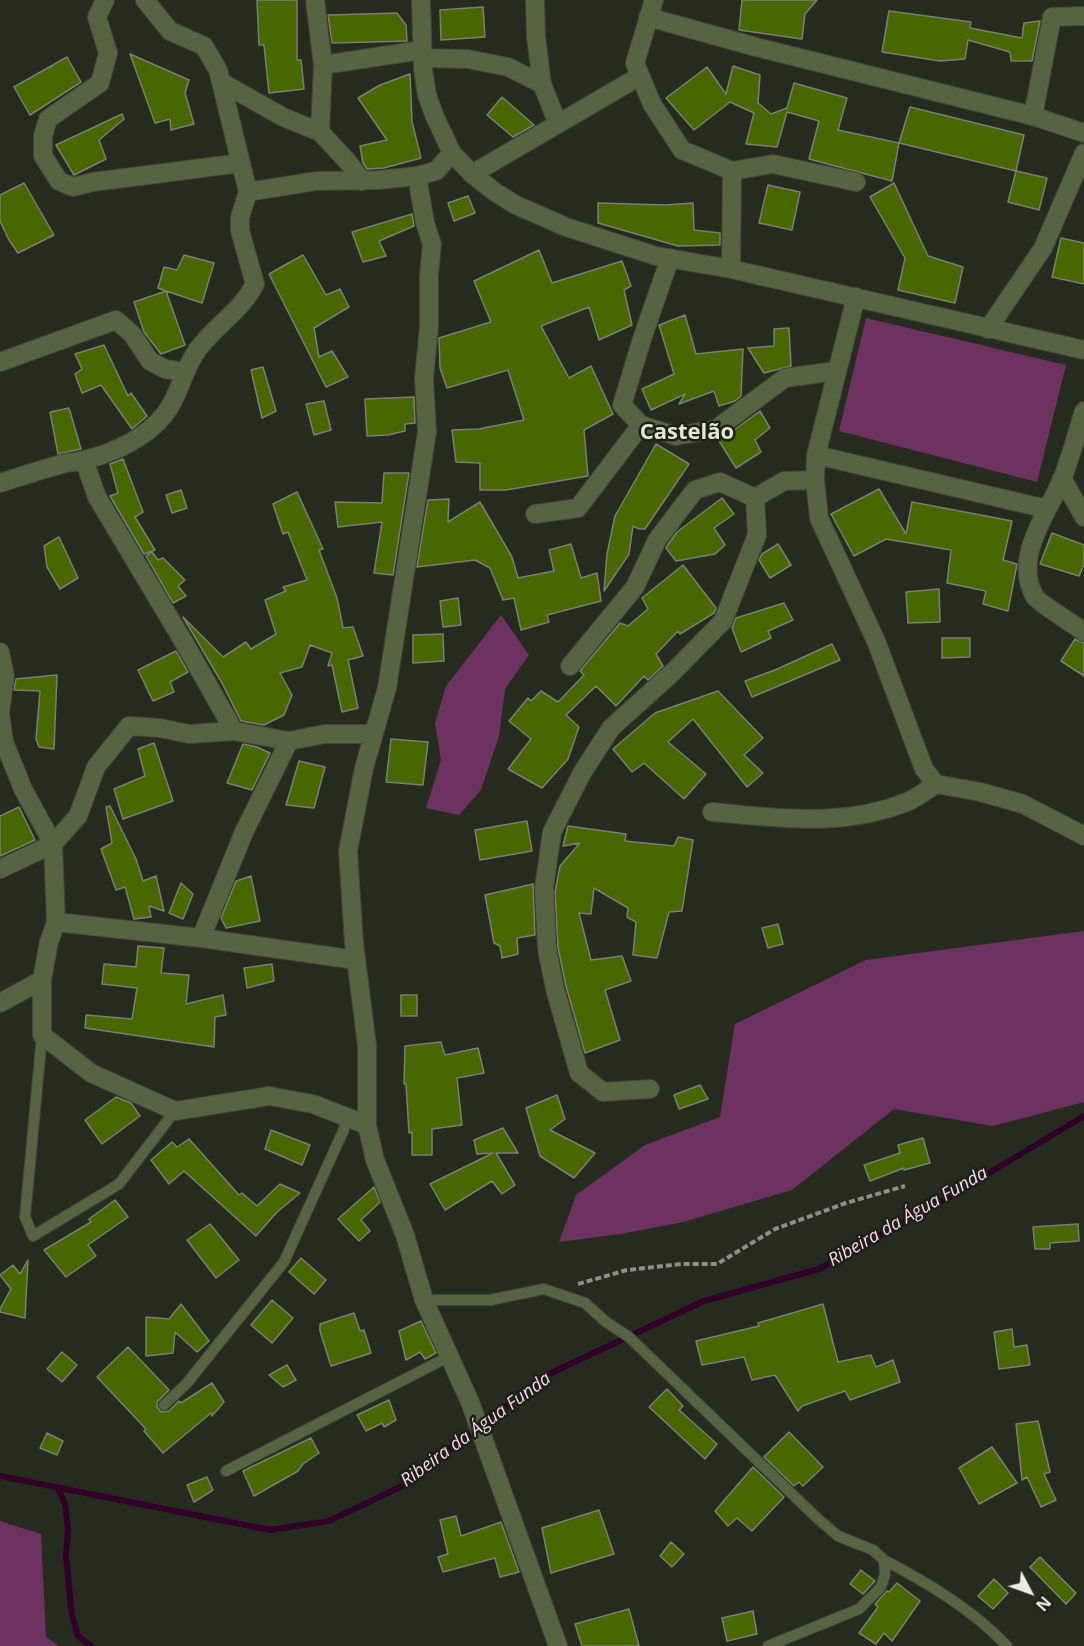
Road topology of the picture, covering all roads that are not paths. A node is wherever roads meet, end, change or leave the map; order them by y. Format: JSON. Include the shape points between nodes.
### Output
{"nodes":[{"id":1,"x":105,"y":0,"type":"edge"},
{"id":2,"x":145,"y":0,"type":"edge"},
{"id":3,"x":315,"y":0,"type":"edge"},
{"id":4,"x":421,"y":0,"type":"edge"},
{"id":5,"x":535,"y":0,"type":"edge"},
{"id":6,"x":651,"y":9,"type":"edge"},
{"id":7,"x":1084,"y":16,"type":"edge"},
{"id":8,"x":422,"y":54,"type":"junction"},
{"id":9,"x":323,"y":65,"type":"junction"},
{"id":10,"x":640,"y":76,"type":"junction"},
{"id":11,"x":221,"y":82,"type":"junction"},
{"id":12,"x":543,"y":84,"type":"junction"},
{"id":13,"x":1033,"y":116,"type":"junction"},
{"id":14,"x":558,"y":124,"type":"junction"},
{"id":15,"x":320,"y":132,"type":"junction"},
{"id":16,"x":1084,"y":133,"type":"edge"},
{"id":17,"x":452,"y":153,"type":"junction"},
{"id":18,"x":1084,"y":153,"type":"edge"},
{"id":19,"x":241,"y":163,"type":"junction"},
{"id":20,"x":732,"y":171,"type":"junction"},
{"id":21,"x":472,"y":174,"type":"junction"},
{"id":22,"x":417,"y":176,"type":"junction"},
{"id":23,"x":362,"y":180,"type":"junction"},
{"id":24,"x":856,"y":182,"type":"dead end"},
{"id":25,"x":248,"y":192,"type":"junction"},
{"id":26,"x":670,"y":258,"type":"junction"},
{"id":27,"x":731,"y":269,"type":"junction"},
{"id":28,"x":856,"y":297,"type":"junction"},
{"id":29,"x":988,"y":328,"type":"junction"},
{"id":30,"x":1084,"y":350,"type":"edge"},
{"id":31,"x":0,"y":362,"type":"edge"},
{"id":32,"x":836,"y":371,"type":"junction"},
{"id":33,"x":184,"y":372,"type":"junction"},
{"id":34,"x":1084,"y":411,"type":"edge"},
{"id":35,"x":641,"y":425,"type":"junction"},
{"id":36,"x":816,"y":455,"type":"junction"},
{"id":37,"x":84,"y":460,"type":"junction"},
{"id":38,"x":1062,"y":478,"type":"junction"},
{"id":39,"x":815,"y":480,"type":"junction"},
{"id":40,"x":0,"y":483,"type":"edge"},
{"id":41,"x":754,"y":498,"type":"junction"},
{"id":42,"x":1047,"y":509,"type":"junction"},
{"id":43,"x":535,"y":514,"type":"dead end"},
{"id":44,"x":1084,"y":517,"type":"edge"},
{"id":45,"x":1075,"y":617,"type":"edge"},
{"id":46,"x":1084,"y":632,"type":"edge"},
{"id":47,"x":0,"y":652,"type":"edge"},
{"id":48,"x":570,"y":666,"type":"dead end"},
{"id":49,"x":234,"y":731,"type":"junction"},
{"id":50,"x":374,"y":734,"type":"junction"},
{"id":51,"x":289,"y":741,"type":"junction"},
{"id":52,"x":936,"y":784,"type":"junction"},
{"id":53,"x":712,"y":812,"type":"dead end"},
{"id":54,"x":1084,"y":836,"type":"edge"},
{"id":55,"x":53,"y":844,"type":"junction"},
{"id":56,"x":0,"y":869,"type":"edge"},
{"id":57,"x":56,"y":922,"type":"junction"},
{"id":58,"x":201,"y":938,"type":"junction"},
{"id":59,"x":356,"y":960,"type":"junction"},
{"id":60,"x":42,"y":980,"type":"junction"},
{"id":61,"x":0,"y":1004,"type":"edge"},
{"id":62,"x":42,"y":1035,"type":"junction"},
{"id":63,"x":650,"y":1089,"type":"dead end"},
{"id":64,"x":175,"y":1111,"type":"junction"},
{"id":65,"x":349,"y":1118,"type":"junction"},
{"id":66,"x":367,"y":1125,"type":"junction"},
{"id":67,"x":424,"y":1300,"type":"junction"},
{"id":68,"x":450,"y":1356,"type":"junction"},
{"id":69,"x":164,"y":1405,"type":"dead end"},
{"id":70,"x":226,"y":1471,"type":"dead end"},
{"id":71,"x":884,"y":1560,"type":"junction"},
{"id":72,"x":558,"y":1646,"type":"edge"},
{"id":73,"x":768,"y":1646,"type":"edge"},
{"id":74,"x":1007,"y":1646,"type":"edge"}],
"edges":[{"from":1,"to":19,"type":"street","via":[[97,17],[108,53],[100,83],[48,119],[43,136],[43,156],[59,181],[73,187]]},
{"from":2,"to":11,"type":"street","via":[[170,31],[204,46]]},
{"from":3,"to":9,"type":"street"},
{"from":4,"to":8,"type":"street"},
{"from":5,"to":12,"type":"street"},
{"from":6,"to":10,"type":"street","via":[[634,63]]},
{"from":6,"to":13,"type":"street","via":[[756,47]]},
{"from":7,"to":13,"type":"street","via":[[1052,17]]},
{"from":8,"to":9,"type":"street"},
{"from":8,"to":12,"type":"street","via":[[508,67]]},
{"from":8,"to":17,"type":"street","via":[[427,95]]},
{"from":9,"to":15,"type":"street"},
{"from":10,"to":14,"type":"street"},
{"from":10,"to":20,"type":"street","via":[[652,104],[682,150]]},
{"from":11,"to":15,"type":"street","via":[[283,117]]},
{"from":11,"to":19,"type":"street"},
{"from":12,"to":14,"type":"street"},
{"from":13,"to":16,"type":"street"},
{"from":14,"to":21,"type":"street"},
{"from":15,"to":23,"type":"street"},
{"from":17,"to":21,"type":"street"},
{"from":17,"to":22,"type":"street","via":[[436,171]]},
{"from":18,"to":29,"type":"street","via":[[1043,248]]},
{"from":19,"to":25,"type":"street"},
{"from":20,"to":24,"type":"street","via":[[773,164]]},
{"from":20,"to":27,"type":"street"},
{"from":21,"to":26,"type":"street","via":[[495,192],[541,217]]},
{"from":22,"to":23,"type":"street"},
{"from":22,"to":50,"type":"street","via":[[432,244],[424,378],[427,432],[387,688]]},
{"from":23,"to":25,"type":"street"},
{"from":25,"to":33,"type":"street","via":[[240,231],[255,284],[235,313],[197,349]]},
{"from":26,"to":27,"type":"street"},
{"from":26,"to":35,"type":"street","via":[[622,405]]},
{"from":27,"to":28,"type":"street"},
{"from":28,"to":29,"type":"street"},
{"from":28,"to":32,"type":"street"},
{"from":29,"to":30,"type":"street"},
{"from":31,"to":33,"type":"street","via":[[116,320],[132,334],[150,361]]},
{"from":32,"to":35,"type":"street","via":[[785,378],[716,429],[676,436]]},
{"from":32,"to":36,"type":"street"},
{"from":33,"to":37,"type":"street","via":[[167,412],[149,432]]},
{"from":34,"to":38,"type":"street"},
{"from":35,"to":43,"type":"street","via":[[578,508]]},
{"from":36,"to":39,"type":"street"},
{"from":36,"to":42,"type":"street"},
{"from":37,"to":40,"type":"street"},
{"from":37,"to":49,"type":"street","via":[[97,497]]},
{"from":38,"to":42,"type":"street"},
{"from":38,"to":44,"type":"street"},
{"from":39,"to":41,"type":"street","via":[[784,482]]},
{"from":39,"to":52,"type":"street","via":[[819,518],[876,641],[924,769]]},
{"from":41,"to":48,"type":"street","via":[[720,483],[695,490],[657,540],[635,587]]},
{"from":41,"to":63,"type":"street","via":[[758,535],[723,621],[611,728],[582,773],[552,832],[544,888],[547,949],[579,1073],[603,1092]]},
{"from":42,"to":45,"type":"street","via":[[1030,549],[1027,579],[1037,600]]},
{"from":45,"to":46,"type":"street"},
{"from":47,"to":55,"type":"street","via":[[5,676],[0,713],[4,741],[23,789]]},
{"from":49,"to":51,"type":"street"},
{"from":49,"to":55,"type":"street","via":[[189,734],[129,726],[96,767],[78,816]]},
{"from":50,"to":51,"type":"street","via":[[324,735]]},
{"from":50,"to":59,"type":"street","via":[[348,851]]},
{"from":51,"to":58,"type":"street","via":[[244,832]]},
{"from":52,"to":53,"type":"street","via":[[910,801],[864,816],[808,821]]},
{"from":52,"to":54,"type":"street","via":[[1023,804]]},
{"from":55,"to":56,"type":"street"},
{"from":55,"to":57,"type":"street"},
{"from":57,"to":58,"type":"street"},
{"from":57,"to":60,"type":"street"},
{"from":58,"to":59,"type":"street"},
{"from":59,"to":66,"type":"street","via":[[367,1046]]},
{"from":60,"to":61,"type":"street"},
{"from":60,"to":62,"type":"street"},
{"from":62,"to":64,"type":"street","via":[[91,1073]]},
{"from":62,"to":64,"type":"lane","via":[[25,1217],[33,1236],[119,1184]]},
{"from":64,"to":65,"type":"street","via":[[269,1096],[312,1104]]},
{"from":65,"to":66,"type":"street"},
{"from":65,"to":69,"type":"lane","via":[[284,1262],[194,1374]]},
{"from":66,"to":67,"type":"street","via":[[375,1160],[405,1235]]},
{"from":67,"to":68,"type":"street"},
{"from":67,"to":71,"type":"lane","via":[[490,1300],[544,1289],[585,1303],[629,1337],[817,1518],[838,1536],[873,1550]]},
{"from":68,"to":70,"type":"lane"},
{"from":68,"to":72,"type":"street","via":[[470,1401]]},
{"from":71,"to":73,"type":"lane","via":[[881,1587],[859,1609]]},
{"from":71,"to":74,"type":"lane","via":[[927,1582]]}]}
